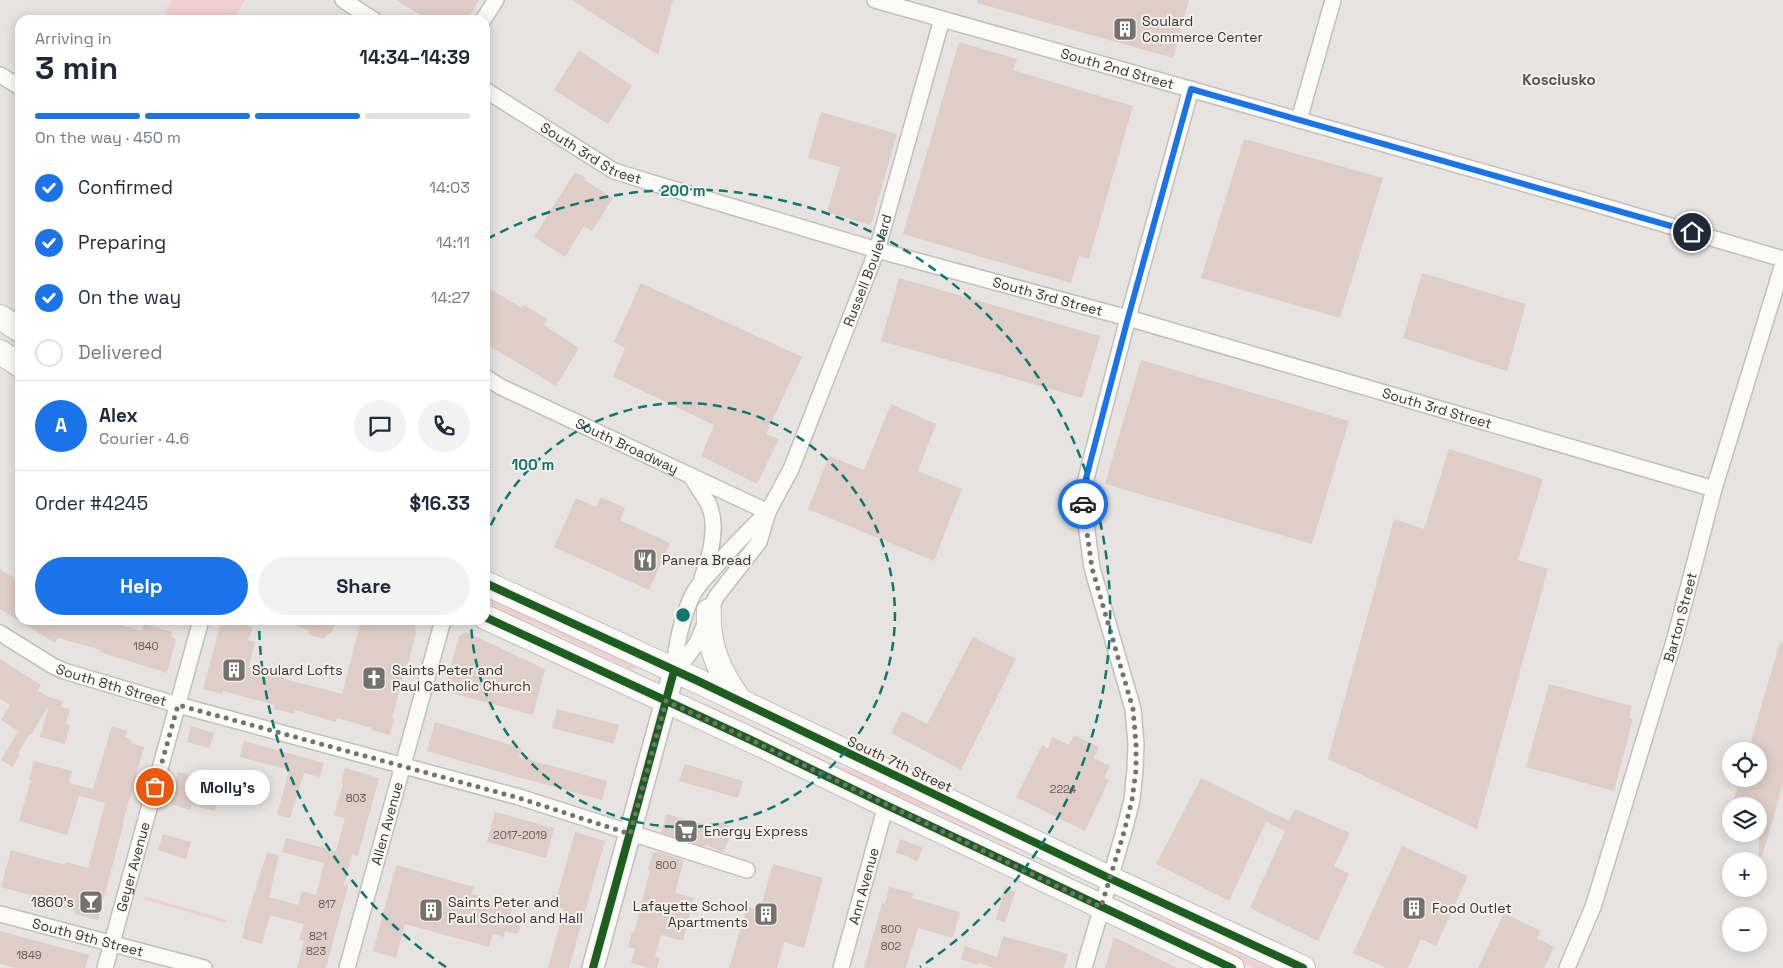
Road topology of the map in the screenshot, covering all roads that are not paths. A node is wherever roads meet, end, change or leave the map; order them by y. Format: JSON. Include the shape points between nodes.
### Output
{"nodes":[{"id":1,"x":343,"y":0,"type":"edge"},
{"id":2,"x":496,"y":0,"type":"edge"},
{"id":3,"x":875,"y":0,"type":"edge"},
{"id":4,"x":1333,"y":0,"type":"edge"},
{"id":5,"x":366,"y":15,"type":"edge"},
{"id":6,"x":486,"y":15,"type":"edge"},
{"id":7,"x":942,"y":19,"type":"junction"},
{"id":8,"x":0,"y":75,"type":"edge"},
{"id":9,"x":15,"y":84,"type":"edge"},
{"id":10,"x":1191,"y":89,"type":"junction"},
{"id":11,"x":490,"y":93,"type":"edge"},
{"id":12,"x":1299,"y":120,"type":"junction"},
{"id":13,"x":877,"y":250,"type":"junction"},
{"id":14,"x":1783,"y":259,"type":"edge"},
{"id":15,"x":1783,"y":264,"type":"edge"},
{"id":16,"x":0,"y":317,"type":"edge"},
{"id":17,"x":1128,"y":318,"type":"junction"},
{"id":18,"x":15,"y":327,"type":"edge"},
{"id":19,"x":490,"y":380,"type":"edge"},
{"id":20,"x":691,"y":476,"type":"junction"},
{"id":21,"x":1714,"y":489,"type":"junction"},
{"id":22,"x":768,"y":512,"type":"junction"},
{"id":23,"x":700,"y":584,"type":"junction"},
{"id":24,"x":490,"y":585,"type":"edge"},
{"id":25,"x":709,"y":612,"type":"junction"},
{"id":26,"x":490,"y":619,"type":"edge"},
{"id":27,"x":200,"y":625,"type":"edge"},
{"id":28,"x":442,"y":625,"type":"edge"},
{"id":29,"x":0,"y":633,"type":"edge"},
{"id":30,"x":674,"y":671,"type":"junction"},
{"id":31,"x":666,"y":701,"type":"junction"},
{"id":32,"x":741,"y":702,"type":"junction"},
{"id":33,"x":178,"y":705,"type":"junction"},
{"id":34,"x":403,"y":765,"type":"junction"},
{"id":35,"x":886,"y":805,"type":"junction"},
{"id":36,"x":630,"y":834,"type":"junction"},
{"id":37,"x":747,"y":870,"type":"dead end"},
{"id":38,"x":1109,"y":878,"type":"junction"},
{"id":39,"x":1101,"y":907,"type":"junction"},
{"id":40,"x":0,"y":914,"type":"edge"},
{"id":41,"x":112,"y":943,"type":"junction"},
{"id":42,"x":105,"y":968,"type":"edge"},
{"id":43,"x":204,"y":968,"type":"edge"},
{"id":44,"x":347,"y":968,"type":"edge"},
{"id":45,"x":593,"y":968,"type":"edge"},
{"id":46,"x":841,"y":968,"type":"edge"},
{"id":47,"x":1084,"y":968,"type":"edge"},
{"id":48,"x":1232,"y":968,"type":"edge"},
{"id":49,"x":1304,"y":968,"type":"edge"},
{"id":50,"x":1567,"y":968,"type":"edge"}],
"edges":[{"from":1,"to":5,"type":"street"},
{"from":2,"to":6,"type":"street"},
{"from":3,"to":7,"type":"street","name":"South 2nd Street"},
{"from":4,"to":12,"type":"street"},
{"from":7,"to":10,"type":"street","name":"South 2nd Street"},
{"from":7,"to":13,"type":"street","name":"Russell Boulevard"},
{"from":8,"to":9,"type":"street"},
{"from":10,"to":12,"type":"street","name":"South 2nd Street"},
{"from":10,"to":17,"type":"street"},
{"from":11,"to":13,"type":"street","name":"South 3rd Street","via":[[614,170]]},
{"from":12,"to":14,"type":"street","name":"South 2nd Street"},
{"from":13,"to":17,"type":"street","name":"South 3rd Street"},
{"from":13,"to":22,"type":"street","name":"Russell Boulevard","via":[[791,469]]},
{"from":15,"to":21,"type":"street","name":"Barton Street"},
{"from":16,"to":18,"type":"main road"},
{"from":17,"to":21,"type":"street","name":"South 3rd Street"},
{"from":17,"to":38,"type":"street","via":[[1082,494],[1092,568],[1135,719],[1136,770],[1132,800]]},
{"from":19,"to":20,"type":"street","name":"South Broadway"},
{"from":20,"to":22,"type":"street","name":"South Broadway"},
{"from":20,"to":23,"type":"street","via":[[709,505],[713,523],[707,564]]},
{"from":21,"to":50,"type":"street","name":"Barton Street","via":[[1675,638],[1607,864]]},
{"from":22,"to":23,"type":"street","name":"Russell Boulevard"},
{"from":22,"to":25,"type":"street","name":"Russell Boulevard","via":[[759,542],[723,586]]},
{"from":23,"to":30,"type":"street","name":"Russell Boulevard","via":[[684,617]]},
{"from":24,"to":30,"type":"main road","name":"South 7th Street"},
{"from":25,"to":30,"type":"street","name":"Russell Boulevard","via":[[697,643]]},
{"from":25,"to":32,"type":"main road","via":[[713,651],[727,682]]},
{"from":26,"to":31,"type":"main road"},
{"from":27,"to":33,"type":"street","name":"Geyer Avenue"},
{"from":28,"to":34,"type":"street","name":"Allen Avenue"},
{"from":29,"to":33,"type":"street","name":"South 8th Street","via":[[64,671]]},
{"from":30,"to":31,"type":"main road","name":"Russell Boulevard"},
{"from":30,"to":32,"type":"main road","name":"South 7th Street"},
{"from":31,"to":35,"type":"main road"},
{"from":31,"to":36,"type":"main road","name":"Russell Boulevard"},
{"from":32,"to":38,"type":"main road","name":"South 7th Street"},
{"from":33,"to":34,"type":"street","name":"South 8th Street"},
{"from":33,"to":41,"type":"street","name":"Geyer Avenue"},
{"from":34,"to":36,"type":"street","name":"South 8th Street"},
{"from":34,"to":44,"type":"street","name":"Allen Avenue"},
{"from":35,"to":39,"type":"main road"},
{"from":35,"to":46,"type":"street","name":"Ann Avenue"},
{"from":36,"to":37,"type":"street","name":"South 8th Street"},
{"from":36,"to":45,"type":"main road","name":"Russell Boulevard"},
{"from":38,"to":39,"type":"street"},
{"from":38,"to":49,"type":"main road","name":"South 7th Street"},
{"from":39,"to":47,"type":"street"},
{"from":39,"to":48,"type":"main road"},
{"from":40,"to":41,"type":"street","name":"South 9th Street"},
{"from":41,"to":42,"type":"street","name":"Geyer Avenue"},
{"from":41,"to":43,"type":"street","name":"South 9th Street"}]}
